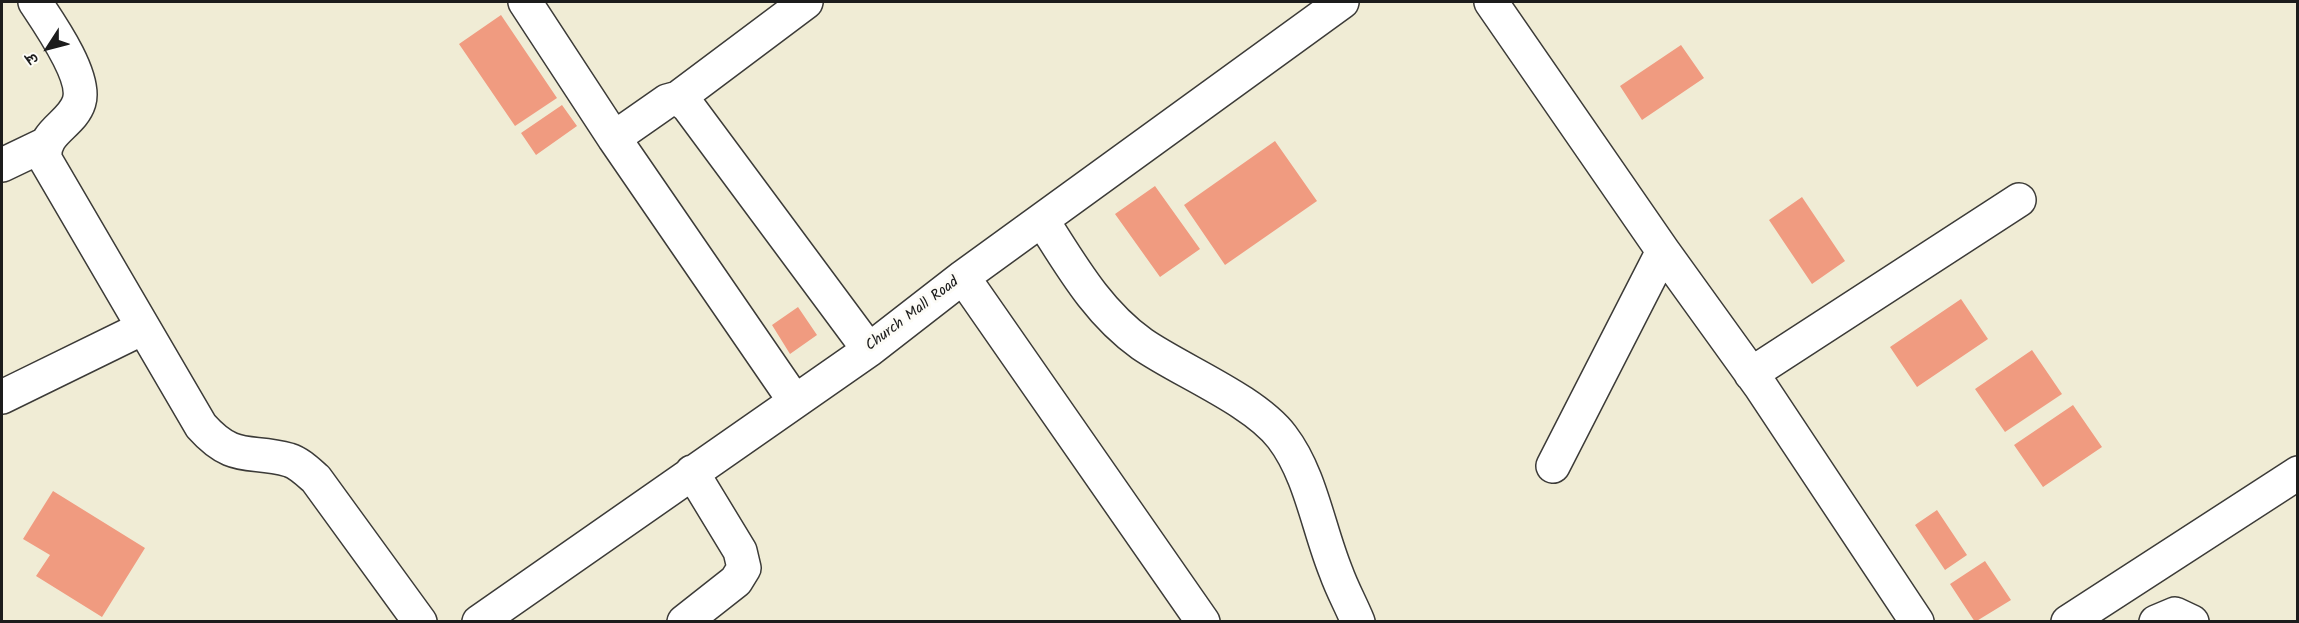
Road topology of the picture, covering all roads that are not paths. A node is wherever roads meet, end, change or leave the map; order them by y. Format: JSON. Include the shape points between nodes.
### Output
{"nodes":[{"id":1,"x":35,"y":2,"type":"edge"},
{"id":2,"x":525,"y":2,"type":"edge"},
{"id":3,"x":806,"y":2,"type":"edge"},
{"id":4,"x":1342,"y":2,"type":"edge"},
{"id":5,"x":1491,"y":2,"type":"edge"},
{"id":6,"x":678,"y":98,"type":"junction"},
{"id":7,"x":614,"y":138,"type":"junction"},
{"id":8,"x":46,"y":144,"type":"junction"},
{"id":9,"x":2,"y":165,"type":"edge"},
{"id":10,"x":2019,"y":200,"type":"dead end"},
{"id":11,"x":1042,"y":220,"type":"junction"},
{"id":12,"x":1663,"y":251,"type":"junction"},
{"id":13,"x":963,"y":277,"type":"junction"},
{"id":14,"x":143,"y":328,"type":"junction"},
{"id":15,"x":869,"y":350,"type":"junction"},
{"id":16,"x":1751,"y":374,"type":"junction"},
{"id":17,"x":2,"y":397,"type":"edge"},
{"id":18,"x":794,"y":400,"type":"junction"},
{"id":19,"x":1553,"y":466,"type":"dead end"},
{"id":20,"x":693,"y":472,"type":"junction"},
{"id":21,"x":2298,"y":472,"type":"edge"},
{"id":22,"x":420,"y":621,"type":"edge"},
{"id":23,"x":479,"y":621,"type":"edge"},
{"id":24,"x":684,"y":621,"type":"edge"},
{"id":25,"x":1203,"y":621,"type":"edge"},
{"id":26,"x":1358,"y":621,"type":"edge"},
{"id":27,"x":1917,"y":621,"type":"edge"},
{"id":28,"x":2068,"y":621,"type":"edge"},
{"id":29,"x":2156,"y":621,"type":"edge"},
{"id":30,"x":2192,"y":621,"type":"edge"}],
"edges":[{"from":1,"to":8,"type":"street","via":[[58,38],[80,90],[76,108]]},
{"from":2,"to":7,"type":"street"},
{"from":3,"to":6,"type":"street"},
{"from":4,"to":11,"type":"street","name":"Church Mall Road"},
{"from":5,"to":12,"type":"street"},
{"from":6,"to":7,"type":"street","via":[[667,101]]},
{"from":6,"to":15,"type":"street","via":[[688,106]]},
{"from":7,"to":18,"type":"street"},
{"from":8,"to":9,"type":"street"},
{"from":8,"to":14,"type":"street","via":[[45,159],[51,174]]},
{"from":10,"to":16,"type":"street"},
{"from":11,"to":13,"type":"street","name":"Church Mall Road"},
{"from":11,"to":26,"type":"street","via":[[1086,288],[1113,319],[1141,343],[1260,416],[1281,435],[1303,478],[1335,571]]},
{"from":12,"to":16,"type":"street"},
{"from":12,"to":19,"type":"street"},
{"from":13,"to":15,"type":"street","name":"Church Mall Road"},
{"from":13,"to":25,"type":"street"},
{"from":14,"to":17,"type":"street"},
{"from":14,"to":22,"type":"street","via":[[212,439],[237,453],[291,460],[304,468]]},
{"from":15,"to":18,"type":"street","name":"Church Mall Road"},
{"from":16,"to":27,"type":"street"},
{"from":18,"to":20,"type":"street","name":"Church Mall Road"},
{"from":20,"to":23,"type":"street","name":"Church Mall Road"},
{"from":20,"to":24,"type":"street","via":[[740,551],[744,568],[736,581]]},
{"from":21,"to":28,"type":"street"},
{"from":29,"to":30,"type":"street","via":[[2175,614]]}]}
